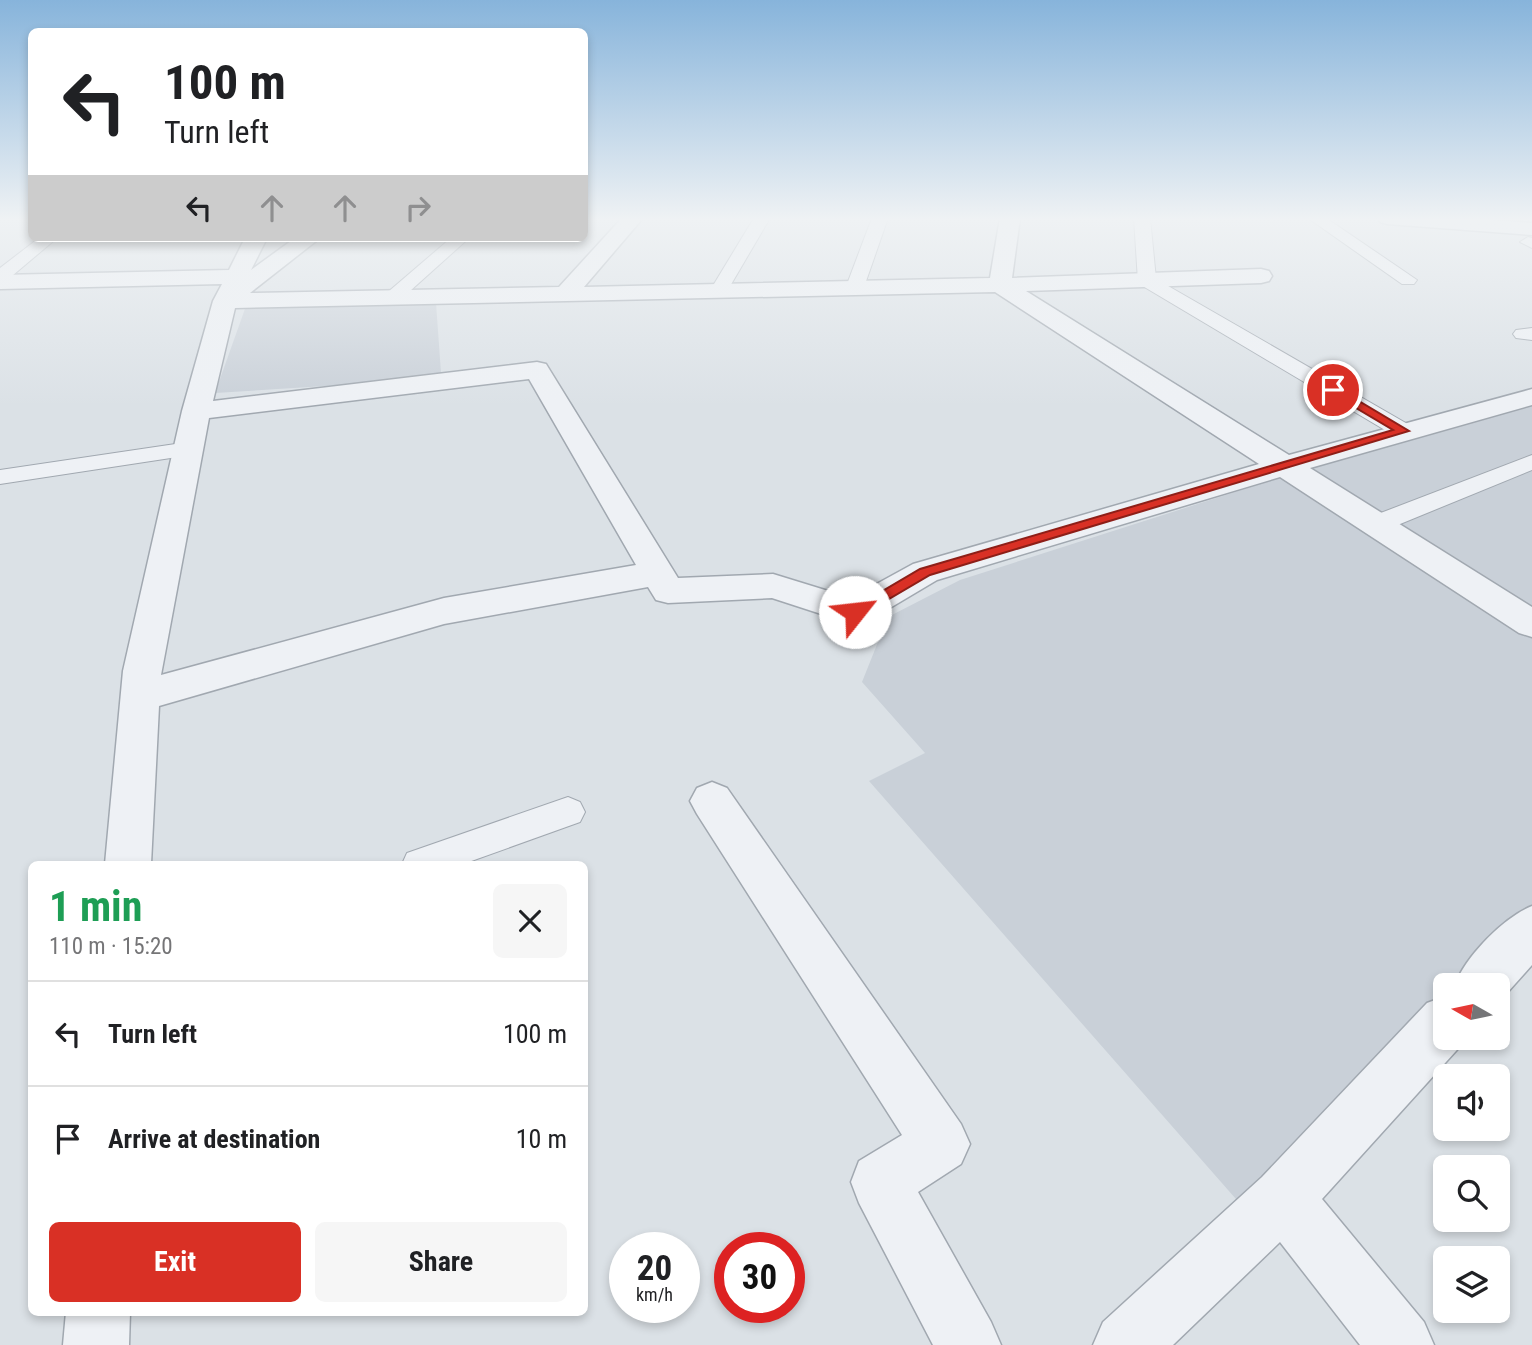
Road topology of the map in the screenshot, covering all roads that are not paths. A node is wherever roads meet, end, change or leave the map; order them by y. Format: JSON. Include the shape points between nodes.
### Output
{"nodes":[{"id":1,"x":234,"y":281,"type":"edge"},
{"id":2,"x":243,"y":281,"type":"edge"},
{"id":3,"x":412,"y":281,"type":"edge"},
{"id":4,"x":577,"y":281,"type":"edge"},
{"id":5,"x":725,"y":281,"type":"edge"},
{"id":6,"x":857,"y":281,"type":"edge"},
{"id":7,"x":1001,"y":281,"type":"edge"},
{"id":8,"x":1147,"y":281,"type":"junction"},
{"id":9,"x":1152,"y":281,"type":"edge"},
{"id":10,"x":0,"y":282,"type":"edge"},
{"id":11,"x":1000,"y":285,"type":"junction"},
{"id":12,"x":855,"y":287,"type":"junction"},
{"id":13,"x":230,"y":289,"type":"junction"},
{"id":14,"x":720,"y":289,"type":"junction"},
{"id":15,"x":567,"y":292,"type":"junction"},
{"id":16,"x":394,"y":296,"type":"junction"},
{"id":17,"x":1532,"y":397,"type":"edge"},
{"id":18,"x":196,"y":411,"type":"junction"},
{"id":19,"x":1403,"y":431,"type":"junction"},
{"id":20,"x":188,"y":449,"type":"junction"},
{"id":21,"x":1532,"y":461,"type":"edge"},
{"id":22,"x":1284,"y":468,"type":"junction"},
{"id":23,"x":0,"y":477,"type":"edge"},
{"id":24,"x":1374,"y":525,"type":"junction"},
{"id":25,"x":658,"y":573,"type":"junction"},
{"id":26,"x":1532,"y":624,"type":"edge"},
{"id":27,"x":141,"y":696,"type":"junction"},
{"id":28,"x":712,"y":801,"type":"dead end"},
{"id":29,"x":568,"y":811,"type":"dead end"},
{"id":30,"x":128,"y":861,"type":"edge"},
{"id":31,"x":428,"y":861,"type":"edge"},
{"id":32,"x":1532,"y":929,"type":"edge"},
{"id":33,"x":1491,"y":973,"type":"edge"},
{"id":34,"x":1433,"y":1036,"type":"edge"},
{"id":35,"x":1283,"y":1198,"type":"junction"},
{"id":36,"x":98,"y":1316,"type":"edge"},
{"id":37,"x":96,"y":1345,"type":"edge"},
{"id":38,"x":968,"y":1345,"type":"edge"},
{"id":39,"x":1126,"y":1345,"type":"edge"},
{"id":40,"x":1401,"y":1345,"type":"edge"}],
"edges":[{"from":1,"to":13,"type":"street"},
{"from":2,"to":13,"type":"street"},
{"from":3,"to":16,"type":"lane"},
{"from":4,"to":15,"type":"street"},
{"from":5,"to":14,"type":"lane"},
{"from":6,"to":12,"type":"lane"},
{"from":7,"to":11,"type":"street"},
{"from":8,"to":9,"type":"street"},
{"from":8,"to":11,"type":"street"},
{"from":8,"to":19,"type":"lane"},
{"from":10,"to":13,"type":"street"},
{"from":11,"to":12,"type":"street"},
{"from":11,"to":22,"type":"street"},
{"from":12,"to":14,"type":"street"},
{"from":13,"to":16,"type":"street"},
{"from":13,"to":18,"type":"street"},
{"from":14,"to":15,"type":"street"},
{"from":15,"to":16,"type":"street"},
{"from":17,"to":19,"type":"street"},
{"from":18,"to":20,"type":"street"},
{"from":18,"to":25,"type":"street","via":[[537,370]]},
{"from":19,"to":22,"type":"street"},
{"from":20,"to":23,"type":"lane"},
{"from":20,"to":27,"type":"street","via":[[142,671]]},
{"from":21,"to":24,"type":"lane"},
{"from":22,"to":24,"type":"street"},
{"from":22,"to":25,"type":"street","via":[[925,572],[855,612],[773,586],[668,591]]},
{"from":24,"to":26,"type":"street"},
{"from":25,"to":27,"type":"street","via":[[444,611]]},
{"from":27,"to":30,"type":"street"},
{"from":28,"to":38,"type":"street","via":[[941,1144],[880,1182]]},
{"from":29,"to":31,"type":"lane"},
{"from":32,"to":33,"type":"street"},
{"from":34,"to":35,"type":"street"},
{"from":35,"to":39,"type":"street"},
{"from":35,"to":40,"type":"street"},
{"from":36,"to":37,"type":"street"}]}
